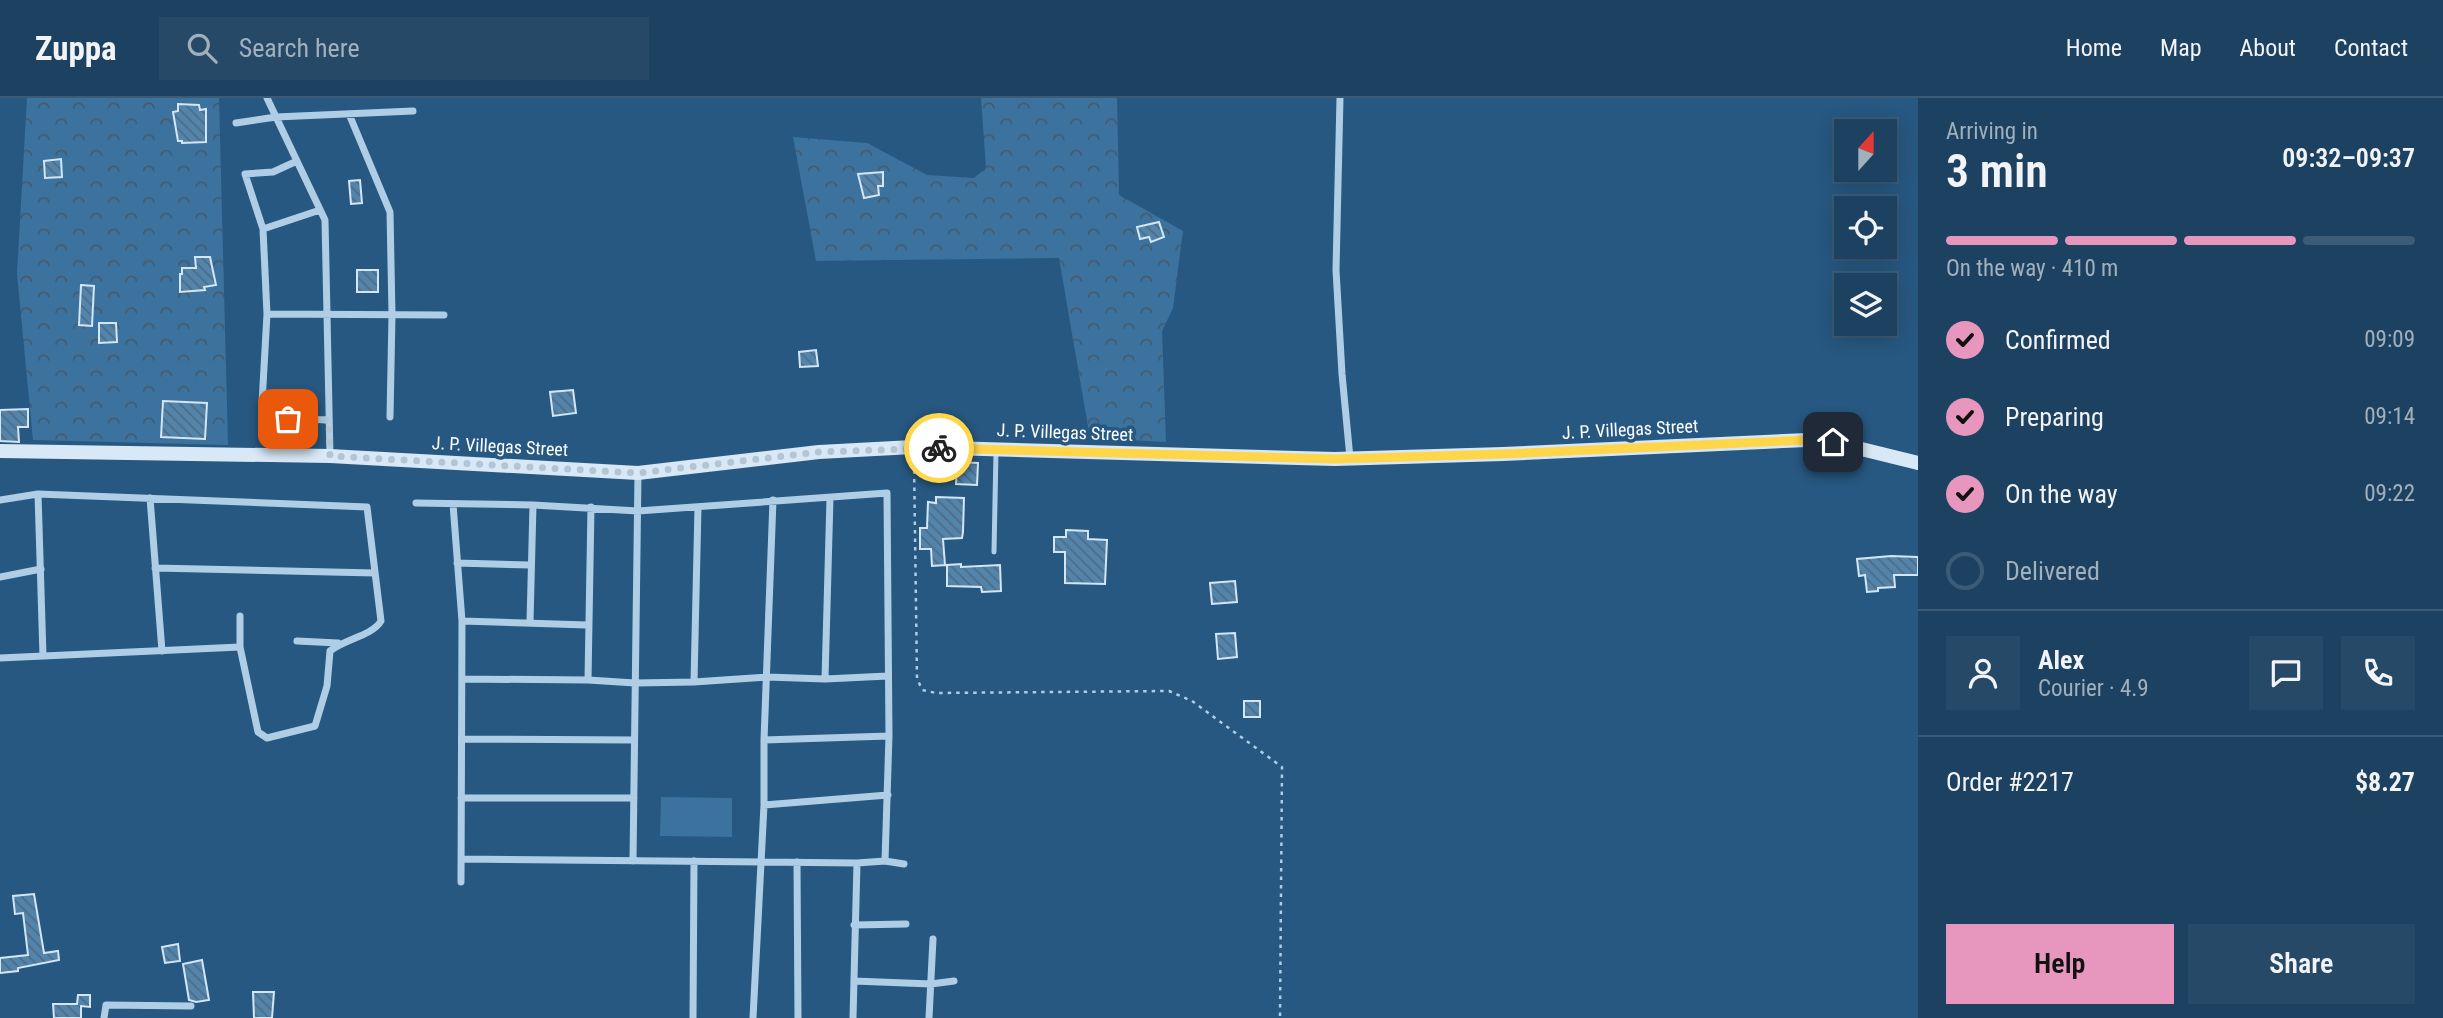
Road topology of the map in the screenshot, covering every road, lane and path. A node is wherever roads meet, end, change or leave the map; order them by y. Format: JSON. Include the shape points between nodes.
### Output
{"nodes":[{"id":1,"x":267,"y":98,"type":"edge"},
{"id":2,"x":1340,"y":98,"type":"edge"},
{"id":3,"x":413,"y":111,"type":"dead end"},
{"id":4,"x":349,"y":114,"type":"junction"},
{"id":5,"x":276,"y":117,"type":"junction"},
{"id":6,"x":236,"y":123,"type":"dead end"},
{"id":7,"x":297,"y":161,"type":"junction"},
{"id":8,"x":320,"y":210,"type":"junction"},
{"id":9,"x":264,"y":229,"type":"junction"},
{"id":10,"x":267,"y":314,"type":"junction"},
{"id":11,"x":327,"y":315,"type":"junction"},
{"id":12,"x":392,"y":315,"type":"junction"},
{"id":13,"x":444,"y":315,"type":"dead end"},
{"id":14,"x":390,"y":416,"type":"dead end"},
{"id":15,"x":329,"y":420,"type":"junction"},
{"id":16,"x":913,"y":447,"type":"junction"},
{"id":17,"x":996,"y":449,"type":"junction"},
{"id":18,"x":0,"y":451,"type":"edge"},
{"id":19,"x":330,"y":456,"type":"junction"},
{"id":20,"x":1350,"y":459,"type":"junction"},
{"id":21,"x":1918,"y":463,"type":"edge"},
{"id":22,"x":638,"y":473,"type":"junction"},
{"id":23,"x":38,"y":494,"type":"junction"},
{"id":24,"x":150,"y":498,"type":"junction"},
{"id":25,"x":830,"y":498,"type":"junction"},
{"id":26,"x":0,"y":500,"type":"edge"},
{"id":27,"x":773,"y":500,"type":"junction"},
{"id":28,"x":416,"y":503,"type":"dead end"},
{"id":29,"x":453,"y":504,"type":"junction"},
{"id":30,"x":533,"y":505,"type":"junction"},
{"id":31,"x":591,"y":507,"type":"junction"},
{"id":32,"x":698,"y":507,"type":"junction"},
{"id":33,"x":638,"y":511,"type":"junction"},
{"id":34,"x":994,"y":552,"type":"dead end"},
{"id":35,"x":457,"y":563,"type":"junction"},
{"id":36,"x":530,"y":565,"type":"junction"},
{"id":37,"x":155,"y":568,"type":"junction"},
{"id":38,"x":41,"y":569,"type":"junction"},
{"id":39,"x":375,"y":573,"type":"junction"},
{"id":40,"x":0,"y":577,"type":"edge"},
{"id":41,"x":240,"y":616,"type":"dead end"},
{"id":42,"x":462,"y":621,"type":"junction"},
{"id":43,"x":530,"y":622,"type":"junction"},
{"id":44,"x":587,"y":625,"type":"junction"},
{"id":45,"x":297,"y":641,"type":"dead end"},
{"id":46,"x":339,"y":643,"type":"junction"},
{"id":47,"x":240,"y":647,"type":"junction"},
{"id":48,"x":162,"y":651,"type":"junction"},
{"id":49,"x":43,"y":656,"type":"junction"},
{"id":50,"x":0,"y":658,"type":"edge"},
{"id":51,"x":888,"y":676,"type":"junction"},
{"id":52,"x":768,"y":677,"type":"junction"},
{"id":53,"x":462,"y":679,"type":"junction"},
{"id":54,"x":825,"y":679,"type":"junction"},
{"id":55,"x":588,"y":680,"type":"junction"},
{"id":56,"x":694,"y":682,"type":"junction"},
{"id":57,"x":635,"y":683,"type":"junction"},
{"id":58,"x":889,"y":736,"type":"junction"},
{"id":59,"x":462,"y":739,"type":"junction"},
{"id":60,"x":635,"y":740,"type":"junction"},
{"id":61,"x":764,"y":740,"type":"junction"},
{"id":62,"x":888,"y":795,"type":"junction"},
{"id":63,"x":634,"y":798,"type":"junction"},
{"id":64,"x":461,"y":799,"type":"junction"},
{"id":65,"x":764,"y":805,"type":"junction"},
{"id":66,"x":461,"y":859,"type":"junction"},
{"id":67,"x":633,"y":860,"type":"junction"},
{"id":68,"x":694,"y":861,"type":"junction"},
{"id":69,"x":760,"y":861,"type":"junction"},
{"id":70,"x":885,"y":861,"type":"junction"},
{"id":71,"x":797,"y":862,"type":"junction"},
{"id":72,"x":858,"y":863,"type":"junction"},
{"id":73,"x":904,"y":864,"type":"dead end"},
{"id":74,"x":461,"y":882,"type":"dead end"},
{"id":75,"x":906,"y":924,"type":"dead end"},
{"id":76,"x":854,"y":925,"type":"junction"},
{"id":77,"x":933,"y":939,"type":"dead end"},
{"id":78,"x":854,"y":981,"type":"junction"},
{"id":79,"x":954,"y":981,"type":"dead end"},
{"id":80,"x":931,"y":984,"type":"junction"},
{"id":81,"x":191,"y":1006,"type":"dead end"},
{"id":82,"x":104,"y":1018,"type":"edge"},
{"id":83,"x":693,"y":1018,"type":"edge"},
{"id":84,"x":753,"y":1018,"type":"edge"},
{"id":85,"x":798,"y":1018,"type":"edge"},
{"id":86,"x":853,"y":1018,"type":"edge"},
{"id":87,"x":929,"y":1018,"type":"edge"},
{"id":88,"x":1280,"y":1018,"type":"edge"}],
"edges":[{"from":1,"to":5,"type":"street"},
{"from":2,"to":20,"type":"street","via":[[1336,270]]},
{"from":3,"to":4,"type":"street"},
{"from":4,"to":5,"type":"street"},
{"from":4,"to":12,"type":"street","via":[[390,212]]},
{"from":5,"to":6,"type":"street"},
{"from":5,"to":7,"type":"street"},
{"from":7,"to":8,"type":"street"},
{"from":7,"to":9,"type":"street","via":[[273,172],[245,174]]},
{"from":8,"to":9,"type":"street"},
{"from":8,"to":11,"type":"street","via":[[325,220]]},
{"from":9,"to":10,"type":"street"},
{"from":10,"to":11,"type":"street"},
{"from":10,"to":15,"type":"street","via":[[262,403],[268,418]]},
{"from":11,"to":12,"type":"street"},
{"from":11,"to":15,"type":"street"},
{"from":12,"to":13,"type":"street"},
{"from":12,"to":14,"type":"street"},
{"from":15,"to":19,"type":"street"},
{"from":16,"to":17,"type":"street","name":"J. P. Villegas Street"},
{"from":16,"to":22,"type":"street","name":"J. P. Villegas Street","via":[[819,452]]},
{"from":16,"to":88,"type":"path","via":[[917,678],[922,690],[1168,691],[1192,701],[1283,767]]},
{"from":17,"to":20,"type":"street","name":"J. P. Villegas Street"},
{"from":17,"to":34,"type":"lane"},
{"from":18,"to":19,"type":"street","name":"J. P. Villegas Street"},
{"from":19,"to":22,"type":"street","name":"J. P. Villegas Street"},
{"from":20,"to":21,"type":"street","name":"J. P. Villegas Street","via":[[1807,440]]},
{"from":22,"to":33,"type":"street"},
{"from":23,"to":24,"type":"street"},
{"from":23,"to":26,"type":"street"},
{"from":23,"to":38,"type":"street"},
{"from":24,"to":37,"type":"street"},
{"from":24,"to":39,"type":"street","via":[[367,507]]},
{"from":25,"to":27,"type":"street"},
{"from":25,"to":51,"type":"street","via":[[887,493]]},
{"from":25,"to":54,"type":"street"},
{"from":27,"to":32,"type":"street"},
{"from":27,"to":52,"type":"street"},
{"from":28,"to":29,"type":"street"},
{"from":29,"to":30,"type":"street"},
{"from":29,"to":35,"type":"street"},
{"from":30,"to":31,"type":"street"},
{"from":30,"to":36,"type":"street"},
{"from":31,"to":33,"type":"street"},
{"from":31,"to":44,"type":"street"},
{"from":32,"to":33,"type":"street"},
{"from":32,"to":56,"type":"street"},
{"from":33,"to":57,"type":"street"},
{"from":35,"to":36,"type":"street"},
{"from":35,"to":42,"type":"street"},
{"from":36,"to":43,"type":"street"},
{"from":37,"to":39,"type":"street"},
{"from":37,"to":48,"type":"street"},
{"from":38,"to":40,"type":"street"},
{"from":38,"to":49,"type":"street"},
{"from":39,"to":46,"type":"street","via":[[381,621],[377,628]]},
{"from":41,"to":47,"type":"street"},
{"from":42,"to":43,"type":"street"},
{"from":42,"to":53,"type":"street"},
{"from":43,"to":44,"type":"street"},
{"from":44,"to":55,"type":"street"},
{"from":45,"to":46,"type":"street"},
{"from":46,"to":47,"type":"street","via":[[330,651],[327,686],[315,726],[267,738],[258,732]]},
{"from":47,"to":48,"type":"street"},
{"from":48,"to":49,"type":"street"},
{"from":49,"to":50,"type":"street"},
{"from":51,"to":54,"type":"street"},
{"from":51,"to":58,"type":"street"},
{"from":52,"to":54,"type":"street"},
{"from":52,"to":56,"type":"street"},
{"from":52,"to":61,"type":"street"},
{"from":53,"to":55,"type":"street"},
{"from":53,"to":59,"type":"street"},
{"from":55,"to":57,"type":"street"},
{"from":56,"to":57,"type":"street"},
{"from":57,"to":60,"type":"street"},
{"from":58,"to":61,"type":"street"},
{"from":58,"to":62,"type":"street"},
{"from":59,"to":60,"type":"street"},
{"from":59,"to":64,"type":"street"},
{"from":60,"to":63,"type":"street"},
{"from":61,"to":65,"type":"street"},
{"from":62,"to":65,"type":"street"},
{"from":62,"to":70,"type":"street"},
{"from":63,"to":64,"type":"street"},
{"from":63,"to":67,"type":"street"},
{"from":64,"to":66,"type":"street"},
{"from":65,"to":69,"type":"street"},
{"from":66,"to":67,"type":"street"},
{"from":66,"to":74,"type":"street"},
{"from":67,"to":68,"type":"street"},
{"from":68,"to":69,"type":"street"},
{"from":68,"to":83,"type":"street"},
{"from":69,"to":71,"type":"street"},
{"from":69,"to":84,"type":"street"},
{"from":70,"to":72,"type":"street"},
{"from":70,"to":73,"type":"street"},
{"from":71,"to":72,"type":"street"},
{"from":71,"to":85,"type":"street"},
{"from":72,"to":76,"type":"street"},
{"from":75,"to":76,"type":"street"},
{"from":76,"to":78,"type":"street"},
{"from":77,"to":80,"type":"street"},
{"from":78,"to":80,"type":"street"},
{"from":78,"to":86,"type":"street"},
{"from":79,"to":80,"type":"street"},
{"from":80,"to":87,"type":"street"},
{"from":81,"to":82,"type":"street","via":[[106,1005]]}]}
